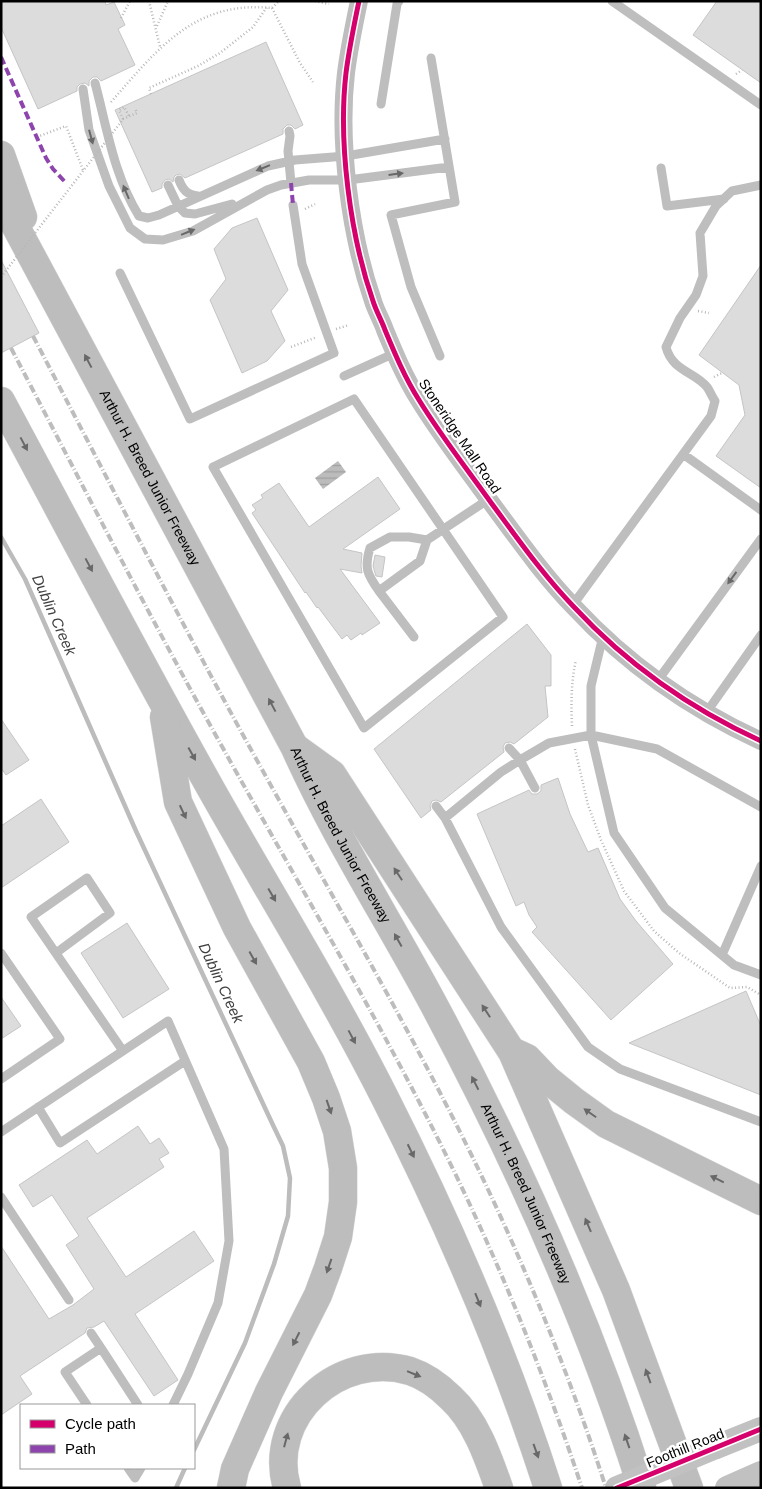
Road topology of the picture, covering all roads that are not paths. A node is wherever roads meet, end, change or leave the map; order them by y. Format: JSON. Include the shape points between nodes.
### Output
{"nodes":[{"id":1,"x":359,"y":1,"type":"edge"},
{"id":2,"x":399,"y":1,"type":"edge"},
{"id":3,"x":612,"y":1,"type":"edge"},
{"id":4,"x":431,"y":58,"type":"dead end"},
{"id":5,"x":94,"y":83,"type":"dead end"},
{"id":6,"x":83,"y":89,"type":"dead end"},
{"id":7,"x":381,"y":104,"type":"dead end"},
{"id":8,"x":761,"y":105,"type":"edge"},
{"id":9,"x":289,"y":131,"type":"dead end"},
{"id":10,"x":445,"y":139,"type":"junction"},
{"id":11,"x":1,"y":155,"type":"edge"},
{"id":12,"x":346,"y":156,"type":"junction"},
{"id":13,"x":289,"y":161,"type":"junction"},
{"id":14,"x":449,"y":167,"type":"junction"},
{"id":15,"x":661,"y":168,"type":"dead end"},
{"id":16,"x":179,"y":180,"type":"dead end"},
{"id":17,"x":348,"y":180,"type":"junction"},
{"id":18,"x":291,"y":183,"type":"junction"},
{"id":19,"x":168,"y":185,"type":"dead end"},
{"id":20,"x":761,"y":185,"type":"edge"},
{"id":21,"x":198,"y":196,"type":"junction"},
{"id":22,"x":253,"y":198,"type":"junction"},
{"id":23,"x":1,"y":199,"type":"edge"},
{"id":24,"x":724,"y":199,"type":"junction"},
{"id":25,"x":293,"y":205,"type":"dead end"},
{"id":26,"x":178,"y":206,"type":"junction"},
{"id":27,"x":120,"y":273,"type":"dead end"},
{"id":28,"x":44,"y":280,"type":"junction"},
{"id":29,"x":395,"y":353,"type":"junction"},
{"id":30,"x":440,"y":356,"type":"dead end"},
{"id":31,"x":344,"y":376,"type":"dead end"},
{"id":32,"x":1,"y":401,"type":"edge"},
{"id":33,"x":683,"y":454,"type":"junction"},
{"id":34,"x":489,"y":499,"type":"junction"},
{"id":35,"x":761,"y":510,"type":"edge"},
{"id":36,"x":444,"y":530,"type":"junction"},
{"id":37,"x":761,"y":539,"type":"edge"},
{"id":38,"x":427,"y":540,"type":"junction"},
{"id":39,"x":379,"y":591,"type":"junction"},
{"id":40,"x":572,"y":606,"type":"junction"},
{"id":41,"x":603,"y":636,"type":"junction"},
{"id":42,"x":761,"y":636,"type":"edge"},
{"id":43,"x":414,"y":638,"type":"dead end"},
{"id":44,"x":658,"y":680,"type":"junction"},
{"id":45,"x":160,"y":696,"type":"junction"},
{"id":46,"x":706,"y":713,"type":"junction"},
{"id":47,"x":591,"y":735,"type":"junction"},
{"id":48,"x":761,"y":741,"type":"edge"},
{"id":49,"x":295,"y":748,"type":"junction"},
{"id":50,"x":509,"y":748,"type":"dead end"},
{"id":51,"x":520,"y":760,"type":"junction"},
{"id":52,"x":535,"y":788,"type":"dead end"},
{"id":53,"x":436,"y":806,"type":"dead end"},
{"id":54,"x":761,"y":806,"type":"edge"},
{"id":55,"x":445,"y":818,"type":"junction"},
{"id":56,"x":761,"y":866,"type":"edge"},
{"id":57,"x":1,"y":953,"type":"edge"},
{"id":58,"x":56,"y":953,"type":"junction"},
{"id":59,"x":722,"y":955,"type":"junction"},
{"id":60,"x":761,"y":975,"type":"edge"},
{"id":61,"x":123,"y":1051,"type":"junction"},
{"id":62,"x":512,"y":1052,"type":"junction"},
{"id":63,"x":185,"y":1061,"type":"junction"},
{"id":64,"x":1,"y":1079,"type":"edge"},
{"id":65,"x":38,"y":1108,"type":"junction"},
{"id":66,"x":761,"y":1122,"type":"edge"},
{"id":67,"x":1,"y":1132,"type":"edge"},
{"id":68,"x":1,"y":1197,"type":"edge"},
{"id":69,"x":761,"y":1201,"type":"edge"},
{"id":70,"x":69,"y":1300,"type":"dead end"},
{"id":71,"x":91,"y":1333,"type":"dead end"},
{"id":72,"x":101,"y":1348,"type":"junction"},
{"id":73,"x":86,"y":1404,"type":"edge"},
{"id":74,"x":137,"y":1404,"type":"edge"},
{"id":75,"x":173,"y":1404,"type":"edge"},
{"id":76,"x":761,"y":1429,"type":"edge"},
{"id":77,"x":129,"y":1469,"type":"edge"},
{"id":78,"x":140,"y":1469,"type":"edge"},
{"id":79,"x":761,"y":1473,"type":"edge"},
{"id":80,"x":728,"y":1487,"type":"edge"},
{"id":81,"x":231,"y":1488,"type":"edge"},
{"id":82,"x":287,"y":1488,"type":"edge"},
{"id":83,"x":499,"y":1488,"type":"edge"},
{"id":84,"x":548,"y":1488,"type":"edge"},
{"id":85,"x":617,"y":1488,"type":"edge"},
{"id":86,"x":642,"y":1488,"type":"edge"},
{"id":87,"x":689,"y":1488,"type":"edge"}],
"edges":[{"from":1,"to":12,"type":"street","name":"Stoneridge Mall Road","via":[[346,74]]},
{"from":2,"to":7,"type":"lane"},
{"from":3,"to":8,"type":"lane"},
{"from":4,"to":10,"type":"lane"},
{"from":26,"to":5,"type":"lane","one_way":true,"via":[[148,218],[139,216],[130,203]]},
{"from":6,"to":22,"type":"lane","one_way":true,"via":[[91,136],[109,186],[130,228],[145,239],[163,240],[193,231]]},
{"from":9,"to":13,"type":"lane"},
{"from":10,"to":12,"type":"lane"},
{"from":10,"to":14,"type":"lane"},
{"from":11,"to":28,"type":"highway"},
{"from":12,"to":13,"type":"lane"},
{"from":12,"to":17,"type":"street","name":"Stoneridge Mall Road"},
{"from":13,"to":18,"type":"lane"},
{"from":13,"to":21,"type":"lane","one_way":true,"via":[[268,166]]},
{"from":17,"to":14,"type":"lane","one_way":true},
{"from":14,"to":30,"type":"lane","via":[[455,202],[391,215],[411,287]]},
{"from":15,"to":24,"type":"lane","via":[[667,206]]},
{"from":16,"to":21,"type":"lane","via":[[190,195]]},
{"from":17,"to":18,"type":"lane"},
{"from":17,"to":29,"type":"street","name":"Stoneridge Mall Road","via":[[360,255],[373,302]]},
{"from":18,"to":22,"type":"lane"},
{"from":19,"to":26,"type":"lane"},
{"from":20,"to":24,"type":"lane","via":[[732,191]]},
{"from":21,"to":26,"type":"lane"},
{"from":22,"to":26,"type":"lane","via":[[195,214],[185,214]]},
{"from":23,"to":28,"type":"highway","name":"Arthur H. Breed Junior Freeway"},
{"from":24,"to":33,"type":"lane","via":[[700,233],[703,276],[696,295],[666,347],[668,356],[707,387],[714,401],[711,416]]},
{"from":25,"to":27,"type":"lane","via":[[302,264],[334,354],[190,419]]},
{"from":49,"to":28,"type":"highway","name":"Arthur H. Breed Junior Freeway","one_way":true},
{"from":29,"to":31,"type":"lane"},
{"from":29,"to":34,"type":"street","name":"Stoneridge Mall Road","via":[[418,399]]},
{"from":32,"to":45,"type":"highway","one_way":true},
{"from":33,"to":35,"type":"lane"},
{"from":33,"to":40,"type":"lane"},
{"from":34,"to":36,"type":"lane"},
{"from":34,"to":40,"type":"street","name":"Stoneridge Mall Road"},
{"from":36,"to":36,"type":"lane","via":[[503,617],[364,728],[213,467],[354,399]]},
{"from":36,"to":38,"type":"lane"},
{"from":37,"to":44,"type":"lane","one_way":true},
{"from":38,"to":39,"type":"lane","via":[[420,561]]},
{"from":38,"to":39,"type":"lane","via":[[390,536],[370,548],[366,562],[368,576]]},
{"from":39,"to":43,"type":"lane"},
{"from":40,"to":41,"type":"street","name":"Stoneridge Mall Road"},
{"from":41,"to":44,"type":"street","name":"Stoneridge Mall Road"},
{"from":41,"to":47,"type":"lane","via":[[591,686]]},
{"from":42,"to":46,"type":"lane"},
{"from":44,"to":46,"type":"street","name":"Stoneridge Mall Road"},
{"from":45,"to":81,"type":"highway","one_way":true,"via":[[178,802],[237,928],[311,1062],[337,1131],[343,1168],[338,1237],[328,1268],[235,1469]]},
{"from":45,"to":84,"type":"highway","one_way":true,"via":[[385,1098],[467,1272],[505,1366]]},
{"from":46,"to":48,"type":"street","name":"Stoneridge Mall Road"},
{"from":47,"to":51,"type":"lane","via":[[549,743]]},
{"from":47,"to":54,"type":"lane","via":[[657,749]]},
{"from":47,"to":59,"type":"lane","via":[[614,832],[666,908]]},
{"from":62,"to":49,"type":"highway","one_way":true,"via":[[332,774]]},
{"from":86,"to":49,"type":"highway","name":"Arthur H. Breed Junior Freeway","one_way":true,"via":[[596,1352],[520,1175],[463,1059],[314,789]]},
{"from":50,"to":51,"type":"lane"},
{"from":51,"to":52,"type":"lane"},
{"from":51,"to":55,"type":"lane","via":[[500,772]]},
{"from":53,"to":55,"type":"lane"},
{"from":55,"to":66,"type":"lane","via":[[501,927],[588,1047],[620,1070]]},
{"from":56,"to":59,"type":"lane"},
{"from":57,"to":64,"type":"lane","via":[[60,1039]]},
{"from":58,"to":58,"type":"lane","via":[[31,917],[87,878],[110,913]]},
{"from":58,"to":61,"type":"lane"},
{"from":59,"to":60,"type":"lane","via":[[734,965]]},
{"from":61,"to":63,"type":"lane","via":[[168,1021]]},
{"from":61,"to":65,"type":"lane"},
{"from":69,"to":62,"type":"highway","one_way":true,"via":[[606,1124],[547,1079],[527,1058]]},
{"from":87,"to":62,"type":"highway","one_way":true,"via":[[616,1290]]},
{"from":63,"to":65,"type":"lane","via":[[60,1143]]},
{"from":63,"to":75,"type":"lane","via":[[224,1149],[229,1241],[218,1303]]},
{"from":65,"to":67,"type":"lane"},
{"from":68,"to":70,"type":"lane"},
{"from":71,"to":72,"type":"lane"},
{"from":72,"to":73,"type":"lane","via":[[65,1372]]},
{"from":72,"to":74,"type":"lane"},
{"from":76,"to":85,"type":"main road","name":"Foothill Road","bridge":true},
{"from":77,"to":78,"type":"lane","via":[[135,1478]]},
{"from":79,"to":80,"type":"main road"},
{"from":82,"to":83,"type":"highway","one_way":true,"via":[[283,1452],[290,1428],[303,1405],[342,1375],[366,1368],[410,1371],[432,1382],[452,1398],[470,1420]]}]}
